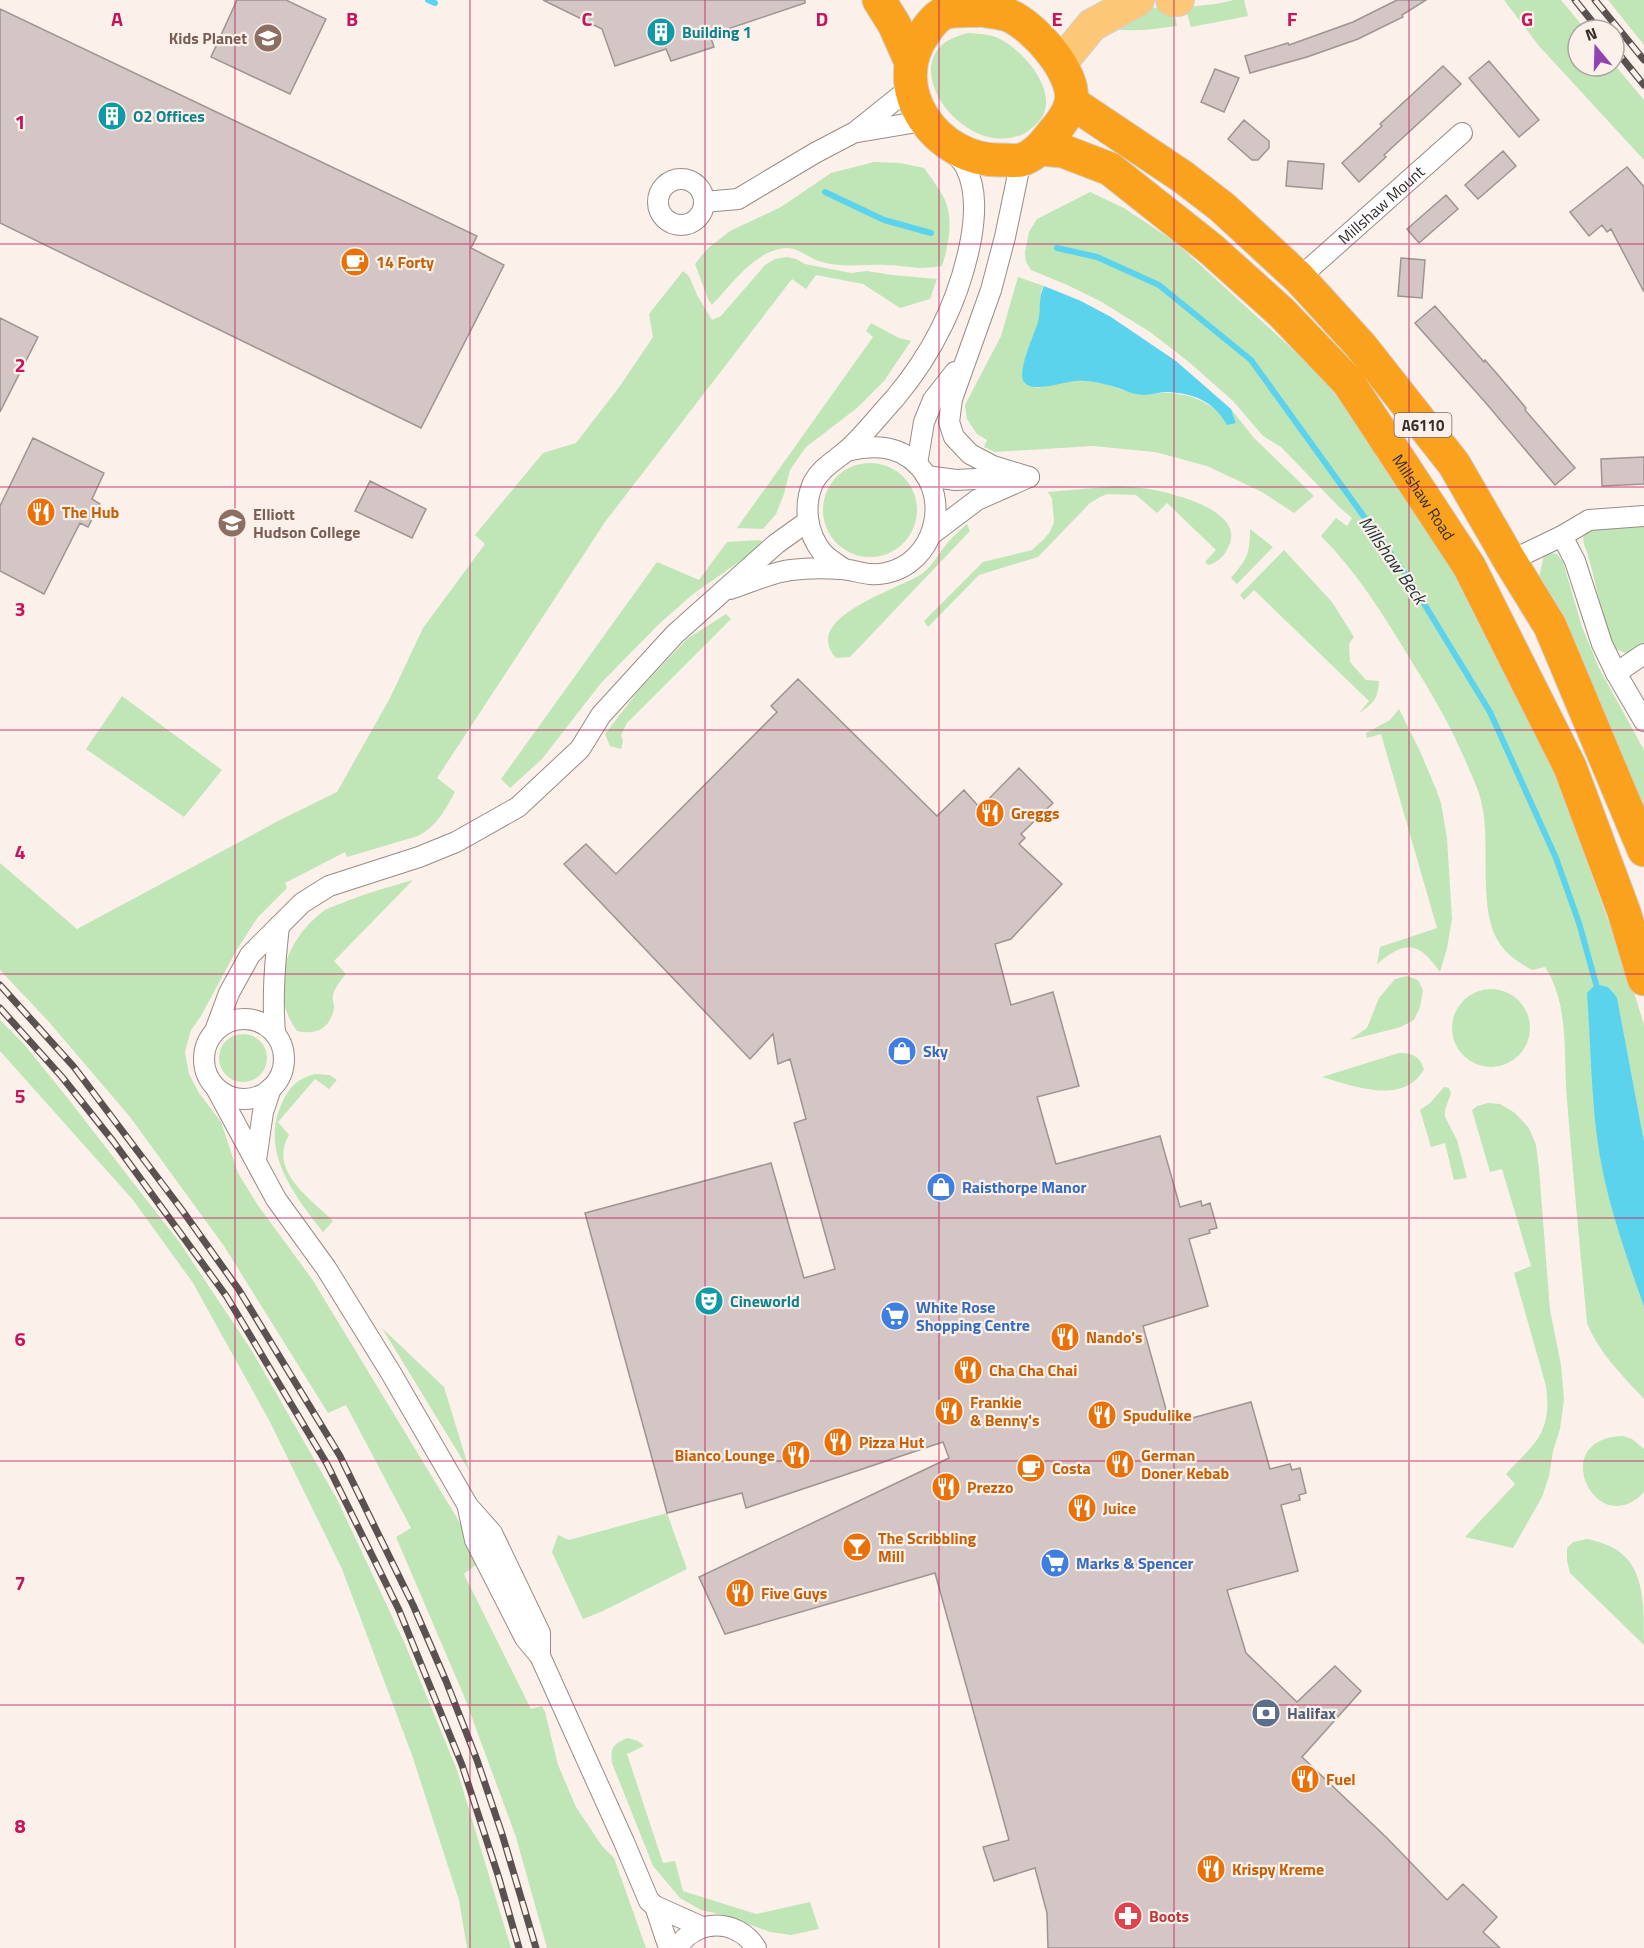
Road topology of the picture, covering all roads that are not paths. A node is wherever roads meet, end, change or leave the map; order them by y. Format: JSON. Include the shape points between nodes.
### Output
{"nodes":[{"id":1,"x":879,"y":0,"type":"edge"},
{"id":2,"x":1019,"y":0,"type":"edge"},
{"id":3,"x":1138,"y":0,"type":"edge"},
{"id":4,"x":1172,"y":0,"type":"edge"},
{"id":5,"x":1178,"y":0,"type":"edge"},
{"id":6,"x":936,"y":6,"type":"edge"},
{"id":7,"x":981,"y":10,"type":"junction"},
{"id":8,"x":1060,"y":64,"type":"junction"},
{"id":9,"x":911,"y":75,"type":"junction"},
{"id":10,"x":1071,"y":102,"type":"junction"},
{"id":11,"x":855,"y":132,"type":"junction"},
{"id":12,"x":934,"y":132,"type":"junction"},
{"id":13,"x":1461,"y":133,"type":"dead end"},
{"id":14,"x":1031,"y":154,"type":"junction"},
{"id":15,"x":704,"y":202,"type":"dead end"},
{"id":16,"x":1299,"y":278,"type":"junction"},
{"id":17,"x":968,"y":352,"type":"junction"},
{"id":18,"x":846,"y":451,"type":"junction"},
{"id":19,"x":922,"y":470,"type":"junction"},
{"id":20,"x":1029,"y":477,"type":"junction"},
{"id":21,"x":1644,"y":516,"type":"edge"},
{"id":22,"x":808,"y":521,"type":"junction"},
{"id":23,"x":932,"y":534,"type":"junction"},
{"id":24,"x":1562,"y":536,"type":"junction"},
{"id":25,"x":1510,"y":561,"type":"junction"},
{"id":26,"x":844,"y":569,"type":"junction"},
{"id":27,"x":722,"y":592,"type":"junction"},
{"id":28,"x":1644,"y":654,"type":"edge"},
{"id":29,"x":1616,"y":673,"type":"junction"},
{"id":30,"x":1644,"y":722,"type":"edge"},
{"id":31,"x":1641,"y":843,"type":"edge"},
{"id":32,"x":1600,"y":849,"type":"junction"},
{"id":33,"x":279,"y":926,"type":"junction"},
{"id":34,"x":1644,"y":979,"type":"edge"},
{"id":35,"x":215,"y":1030,"type":"junction"},
{"id":36,"x":275,"y":1032,"type":"junction"},
{"id":37,"x":216,"y":1088,"type":"junction"},
{"id":38,"x":271,"y":1089,"type":"junction"},
{"id":39,"x":256,"y":1160,"type":"junction"},
{"id":40,"x":655,"y":1906,"type":"junction"},
{"id":41,"x":702,"y":1927,"type":"junction"},
{"id":42,"x":669,"y":1948,"type":"edge"},
{"id":43,"x":677,"y":1948,"type":"edge"},
{"id":44,"x":756,"y":1948,"type":"edge"}],
"edges":[{"from":1,"to":9,"type":"highway","via":[[894,24]]},
{"from":2,"to":7,"type":"main road"},
{"from":3,"to":8,"type":"main road","via":[[1092,25]]},
{"from":4,"to":5,"type":"main road"},
{"from":6,"to":7,"type":"highway"},
{"from":6,"to":9,"type":"highway","via":[[918,41]]},
{"from":7,"to":8,"type":"highway","via":[[1007,14],[1026,25],[1046,43]]},
{"from":8,"to":10,"type":"highway"},
{"from":9,"to":11,"type":"street"},
{"from":9,"to":12,"type":"highway"},
{"from":10,"to":14,"type":"highway","via":[[1063,120]]},
{"from":10,"to":16,"type":"highway","number":"A6110","via":[[1222,207]]},
{"from":11,"to":12,"type":"street"},
{"from":11,"to":15,"type":"street","via":[[738,199]]},
{"from":12,"to":14,"type":"highway","via":[[968,155],[993,161]]},
{"from":12,"to":18,"type":"street","via":[[965,166],[972,185],[974,222],[963,276],[920,366]]},
{"from":13,"to":16,"type":"street","name":"Millshaw Mount"},
{"from":14,"to":17,"type":"street"},
{"from":14,"to":32,"type":"highway","name":"Millshaw Road","number":"A6110","via":[[1063,151],[1110,169],[1202,241],[1281,312],[1348,382],[1469,566],[1570,767]]},
{"from":16,"to":25,"type":"highway","number":"A6110","via":[[1361,346],[1454,464]]},
{"from":17,"to":19,"type":"street","via":[[933,400],[924,422]]},
{"from":17,"to":20,"type":"street","via":[[952,399],[950,422],[954,437],[970,454]]},
{"from":18,"to":19,"type":"street","via":[[886,447],[903,454]]},
{"from":18,"to":22,"type":"street","via":[[829,462],[814,482],[808,501]]},
{"from":19,"to":20,"type":"street","via":[[956,480]]},
{"from":19,"to":23,"type":"street","via":[[935,496]]},
{"from":20,"to":23,"type":"street","via":[[977,500]]},
{"from":21,"to":24,"type":"street","via":[[1589,520]]},
{"from":22,"to":26,"type":"street","via":[[824,554]]},
{"from":22,"to":27,"type":"street","via":[[782,538]]},
{"from":23,"to":26,"type":"street","via":[[921,552],[904,567],[866,575]]},
{"from":24,"to":25,"type":"street"},
{"from":24,"to":29,"type":"street"},
{"from":25,"to":31,"type":"highway","number":"A6110","via":[[1550,626]]},
{"from":26,"to":27,"type":"street","via":[[790,570]]},
{"from":27,"to":33,"type":"street","via":[[675,634],[601,715],[580,749],[518,807],[456,842],[328,886],[302,903]]},
{"from":28,"to":29,"type":"street"},
{"from":29,"to":30,"type":"street"},
{"from":31,"to":32,"type":"highway","number":"A6110"},
{"from":32,"to":34,"type":"highway","name":"Millshaw Road","number":"A6110"},
{"from":33,"to":35,"type":"street","via":[[250,955]]},
{"from":33,"to":36,"type":"street","via":[[272,1005]]},
{"from":35,"to":36,"type":"street","via":[[224,1023],[245,1018]]},
{"from":35,"to":37,"type":"street","via":[[208,1039],[203,1060]]},
{"from":36,"to":38,"type":"street","via":[[284,1055],[279,1079]]},
{"from":37,"to":38,"type":"street","via":[[237,1099],[249,1099]]},
{"from":37,"to":39,"type":"street"},
{"from":38,"to":39,"type":"street","via":[[263,1112]]},
{"from":39,"to":40,"type":"street","via":[[276,1198],[326,1268],[391,1372],[468,1506],[492,1533],[540,1633],[540,1656],[646,1896]]},
{"from":40,"to":41,"type":"street"},
{"from":40,"to":42,"type":"street"},
{"from":41,"to":43,"type":"street","via":[[686,1936]]},
{"from":41,"to":44,"type":"street","via":[[724,1925],[735,1929]]}]}
